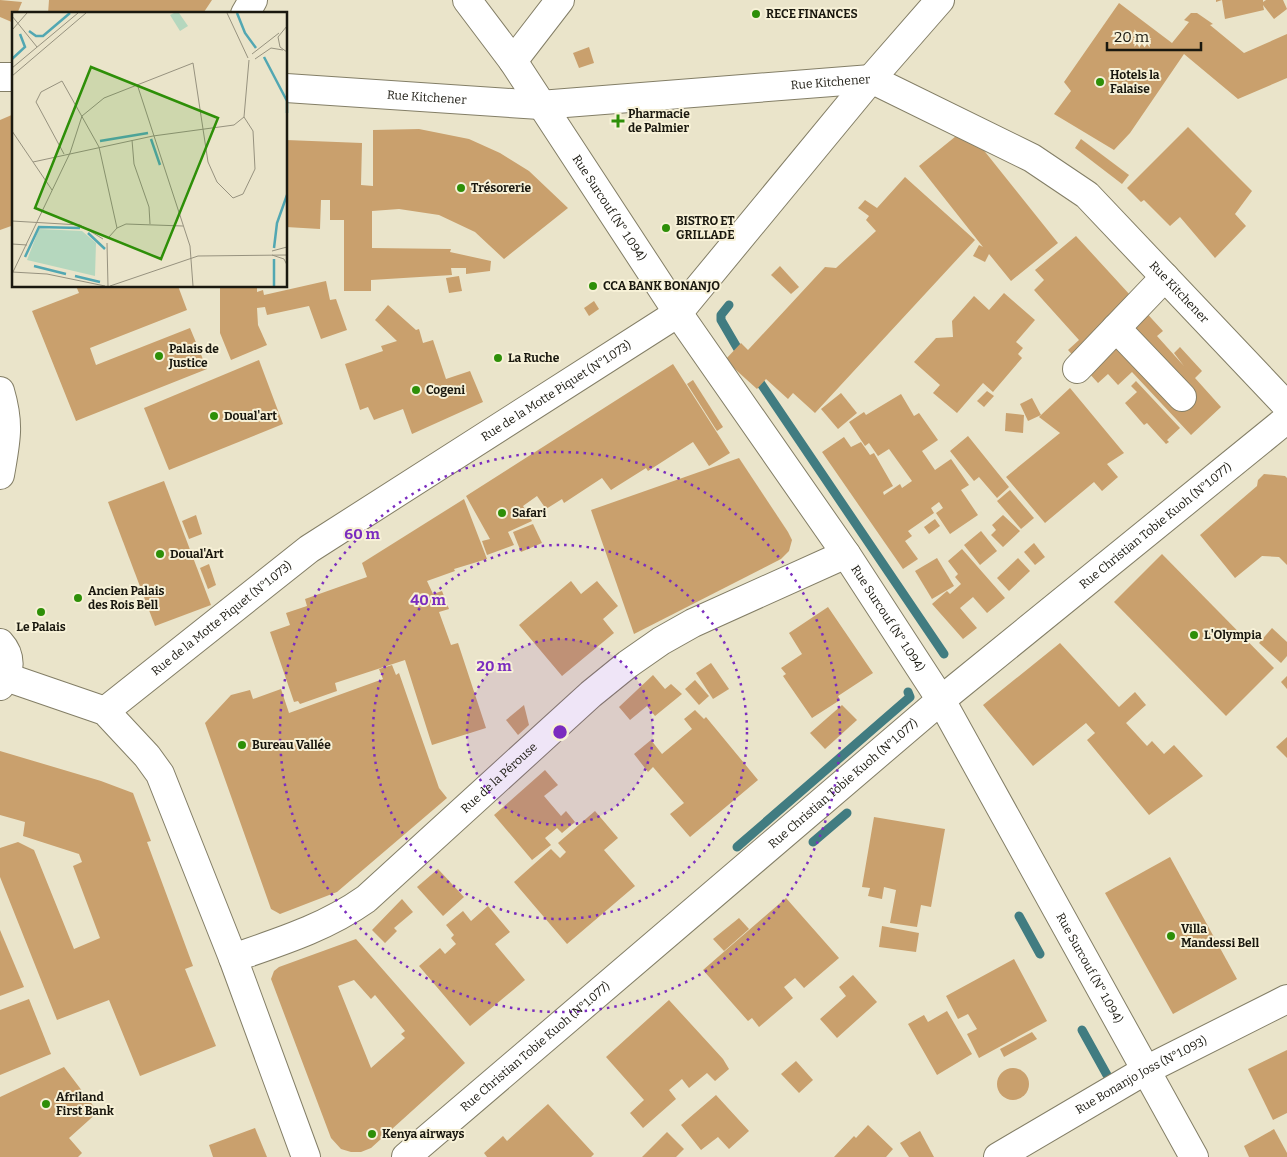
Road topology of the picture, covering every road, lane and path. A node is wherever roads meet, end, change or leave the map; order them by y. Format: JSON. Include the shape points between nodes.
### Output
{"nodes":[{"id":1,"x":254,"y":0,"type":"edge"},
{"id":2,"x":467,"y":0,"type":"edge"},
{"id":3,"x":560,"y":0,"type":"edge"},
{"id":4,"x":940,"y":0,"type":"edge"},
{"id":5,"x":245,"y":12,"type":"edge"},
{"id":6,"x":513,"y":61,"type":"junction"},
{"id":7,"x":871,"y":79,"type":"junction"},
{"id":8,"x":288,"y":88,"type":"edge"},
{"id":9,"x":540,"y":105,"type":"junction"},
{"id":10,"x":1165,"y":277,"type":"junction"},
{"id":11,"x":678,"y":313,"type":"junction"},
{"id":12,"x":1116,"y":328,"type":"junction"},
{"id":13,"x":1077,"y":369,"type":"dead end"},
{"id":14,"x":0,"y":391,"type":"edge"},
{"id":15,"x":1182,"y":397,"type":"dead end"},
{"id":16,"x":1287,"y":406,"type":"edge"},
{"id":17,"x":1287,"y":419,"type":"edge"},
{"id":18,"x":0,"y":474,"type":"edge"},
{"id":19,"x":846,"y":554,"type":"junction"},
{"id":20,"x":0,"y":643,"type":"edge"},
{"id":21,"x":3,"y":682,"type":"edge"},
{"id":22,"x":941,"y":700,"type":"junction"},
{"id":23,"x":105,"y":711,"type":"junction"},
{"id":24,"x":233,"y":958,"type":"junction"},
{"id":25,"x":1287,"y":999,"type":"edge"},
{"id":26,"x":1146,"y":1070,"type":"junction"},
{"id":27,"x":306,"y":1157,"type":"edge"},
{"id":28,"x":406,"y":1157,"type":"edge"},
{"id":29,"x":998,"y":1157,"type":"edge"},
{"id":30,"x":1194,"y":1157,"type":"edge"}],
"edges":[{"from":1,"to":5,"type":"street"},
{"from":2,"to":6,"type":"street","name":"Rue Surcouf (N° 1.094)"},
{"from":3,"to":6,"type":"street"},
{"from":4,"to":7,"type":"street","name":"Rue de la Motte Piquet (N°1.073)"},
{"from":6,"to":9,"type":"street","name":"Rue Surcouf (N° 1.094)"},
{"from":7,"to":9,"type":"street","name":"Rue Kitchener"},
{"from":7,"to":10,"type":"street","name":"Rue Kitchener","via":[[1032,158],[1087,195]]},
{"from":7,"to":11,"type":"street","name":"Rue de la Motte Piquet (N°1.073)"},
{"from":8,"to":9,"type":"street","name":"Rue Kitchener"},
{"from":9,"to":11,"type":"street","name":"Rue Surcouf (N° 1.094)"},
{"from":10,"to":12,"type":"street"},
{"from":10,"to":16,"type":"street","name":"Rue Kitchener"},
{"from":11,"to":19,"type":"street","name":"Rue Surcouf (N° 1.094)"},
{"from":11,"to":23,"type":"street","name":"Rue de la Motte Piquet (N°1.073)","via":[[309,549]]},
{"from":12,"to":13,"type":"street"},
{"from":12,"to":15,"type":"street"},
{"from":14,"to":18,"type":"street","via":[[7,417],[6,446]]},
{"from":17,"to":22,"type":"street","name":"Rue Christian Tobie Kuoh (N°1.077)"},
{"from":19,"to":22,"type":"street","name":"Rue Surcouf (N° 1.094)"},
{"from":19,"to":24,"type":"street","name":"Rue de la Pérouse","via":[[693,623],[661,641],[591,694],[366,899],[320,927]]},
{"from":20,"to":21,"type":"street","via":[[9,658]]},
{"from":21,"to":23,"type":"street"},
{"from":22,"to":26,"type":"street","name":"Rue Surcouf (N° 1.094)"},
{"from":22,"to":28,"type":"street","name":"Rue Christian Tobie Kuoh (N°1.077)"},
{"from":23,"to":24,"type":"street","via":[[160,774]]},
{"from":24,"to":27,"type":"street"},
{"from":25,"to":26,"type":"street","name":"Rue Bonanjo Joss (N°1.093)"},
{"from":26,"to":29,"type":"street","name":"Rue Bonanjo Joss (N°1.093)"},
{"from":26,"to":30,"type":"street","name":"Rue Surcouf (N° 1.094)"}]}
